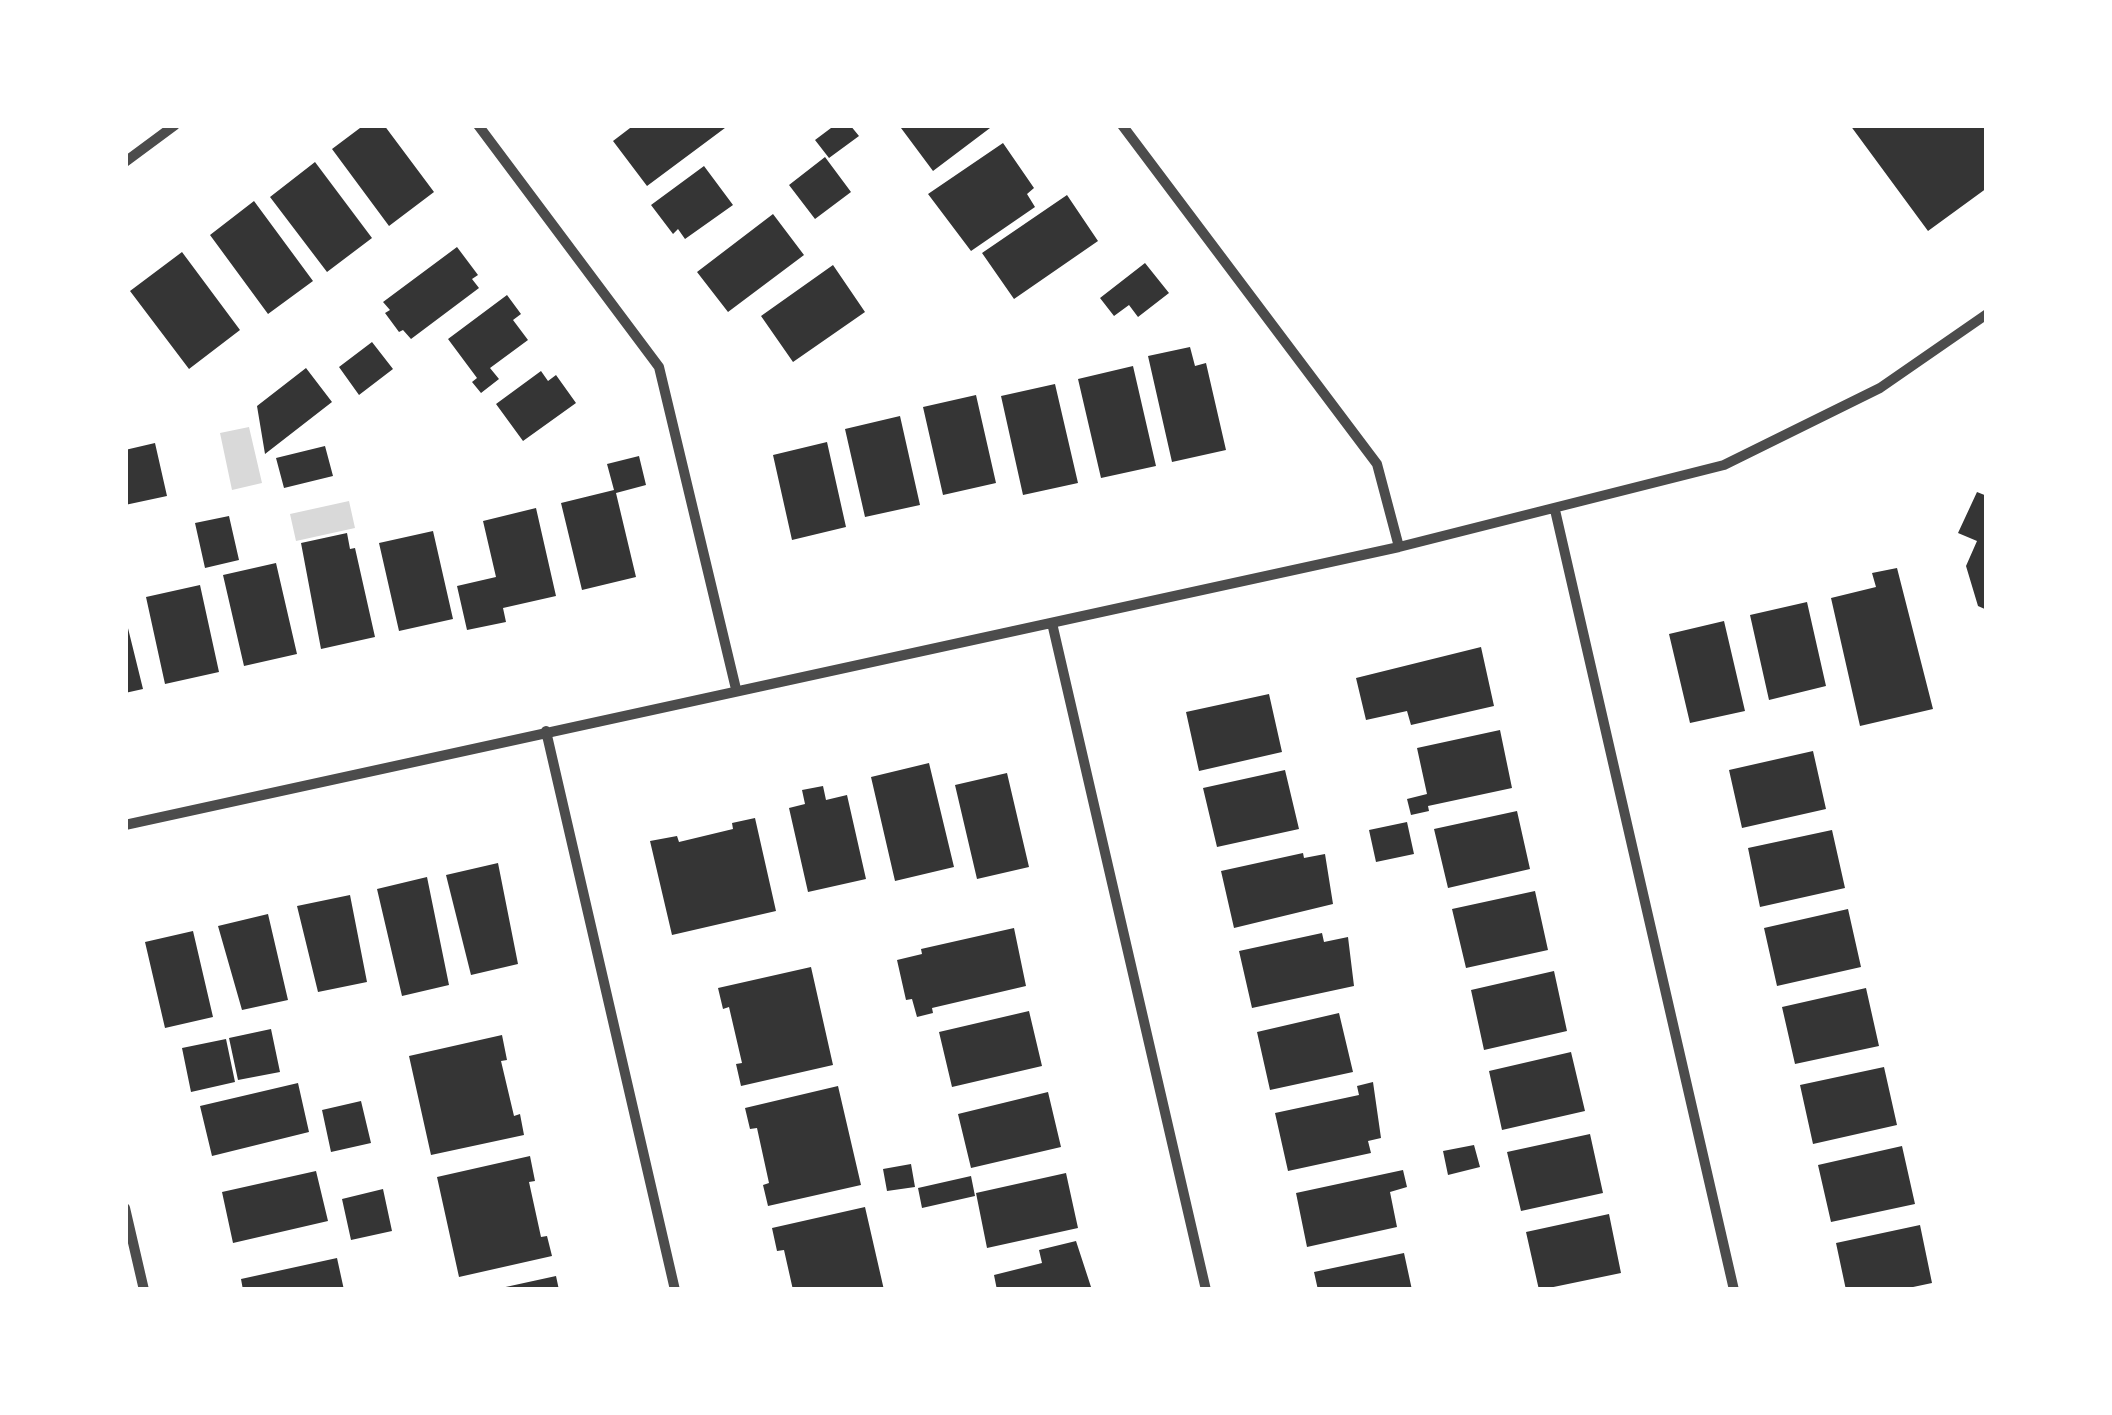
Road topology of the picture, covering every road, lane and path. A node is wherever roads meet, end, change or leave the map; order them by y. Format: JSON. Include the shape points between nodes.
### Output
{"nodes":[{"id":1,"x":174,"y":125,"type":"edge"},
{"id":2,"x":478,"y":125,"type":"edge"},
{"id":3,"x":1122,"y":125,"type":"edge"},
{"id":4,"x":125,"y":162,"type":"edge"},
{"id":5,"x":1987,"y":314,"type":"edge"},
{"id":6,"x":1555,"y":510,"type":"junction"},
{"id":7,"x":1398,"y":546,"type":"junction"},
{"id":8,"x":1052,"y":622,"type":"junction"},
{"id":9,"x":736,"y":689,"type":"junction"},
{"id":10,"x":546,"y":731,"type":"junction"},
{"id":11,"x":125,"y":825,"type":"edge"},
{"id":12,"x":125,"y":1208,"type":"edge"},
{"id":13,"x":144,"y":1290,"type":"edge"},
{"id":14,"x":675,"y":1290,"type":"edge"},
{"id":15,"x":1206,"y":1290,"type":"edge"},
{"id":16,"x":1734,"y":1290,"type":"edge"}],
"edges":[{"from":1,"to":4,"type":"street"},
{"from":2,"to":9,"type":"street","via":[[659,367]]},
{"from":3,"to":7,"type":"street","via":[[1376,464]]},
{"from":5,"to":6,"type":"street","via":[[1880,388],[1724,464]]},
{"from":6,"to":7,"type":"street"},
{"from":6,"to":16,"type":"street"},
{"from":7,"to":8,"type":"street"},
{"from":8,"to":9,"type":"street"},
{"from":8,"to":15,"type":"street"},
{"from":9,"to":10,"type":"street"},
{"from":10,"to":11,"type":"street"},
{"from":10,"to":14,"type":"street"},
{"from":12,"to":13,"type":"street"}]}
